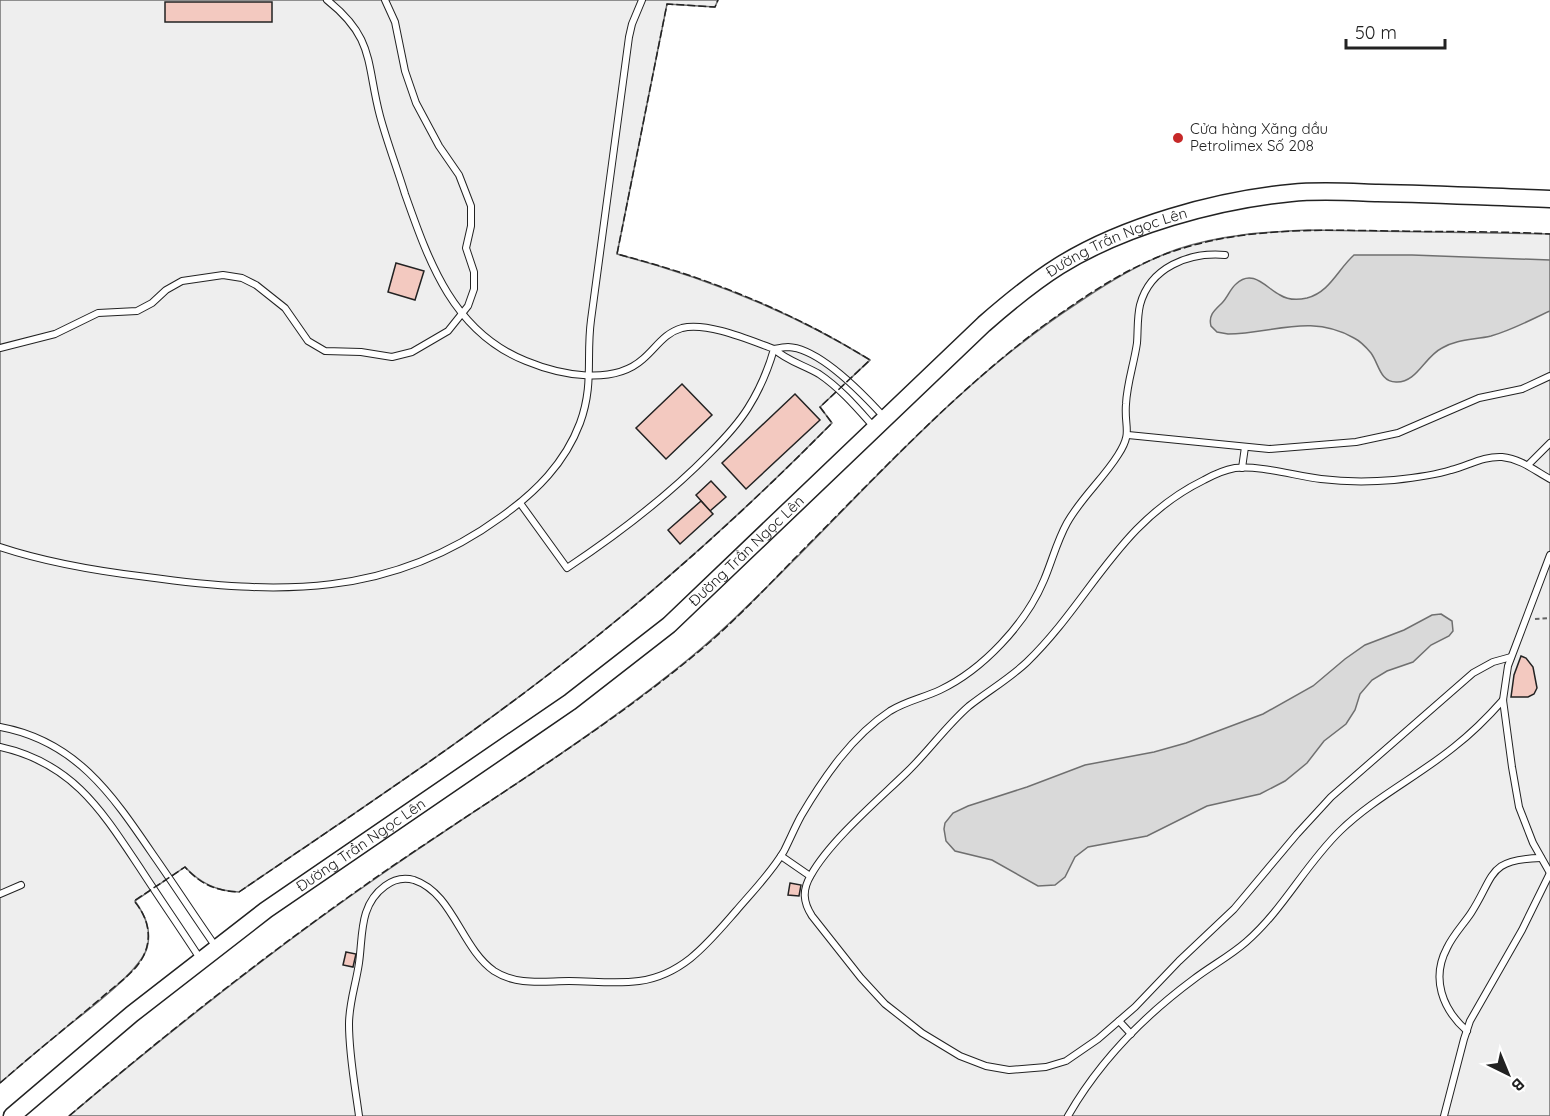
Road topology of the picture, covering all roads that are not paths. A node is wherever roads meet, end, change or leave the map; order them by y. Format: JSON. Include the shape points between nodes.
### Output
{"nodes":[{"id":1,"x":327,"y":0,"type":"edge"},
{"id":2,"x":385,"y":0,"type":"edge"},
{"id":3,"x":642,"y":0,"type":"edge"},
{"id":4,"x":1550,"y":199,"type":"edge"},
{"id":5,"x":1225,"y":255,"type":"dead end"},
{"id":6,"x":462,"y":314,"type":"junction"},
{"id":7,"x":0,"y":348,"type":"edge"},
{"id":8,"x":774,"y":349,"type":"junction"},
{"id":9,"x":590,"y":375,"type":"junction"},
{"id":10,"x":1550,"y":376,"type":"edge"},
{"id":11,"x":880,"y":423,"type":"junction"},
{"id":12,"x":1128,"y":435,"type":"junction"},
{"id":13,"x":1550,"y":443,"type":"edge"},
{"id":14,"x":1245,"y":447,"type":"junction"},
{"id":15,"x":1528,"y":465,"type":"junction"},
{"id":16,"x":1242,"y":468,"type":"junction"},
{"id":17,"x":1550,"y":479,"type":"edge"},
{"id":18,"x":520,"y":503,"type":"junction"},
{"id":19,"x":0,"y":547,"type":"edge"},
{"id":20,"x":1550,"y":555,"type":"edge"},
{"id":21,"x":1511,"y":657,"type":"junction"},
{"id":22,"x":1503,"y":700,"type":"junction"},
{"id":23,"x":0,"y":727,"type":"edge"},
{"id":24,"x":0,"y":747,"type":"edge"},
{"id":25,"x":781,"y":856,"type":"junction"},
{"id":26,"x":1541,"y":858,"type":"junction"},
{"id":27,"x":1550,"y":873,"type":"edge"},
{"id":28,"x":810,"y":876,"type":"junction"},
{"id":29,"x":21,"y":885,"type":"dead end"},
{"id":30,"x":0,"y":894,"type":"edge"},
{"id":31,"x":217,"y":948,"type":"junction"},
{"id":32,"x":201,"y":960,"type":"junction"},
{"id":33,"x":1119,"y":1021,"type":"junction"},
{"id":34,"x":1467,"y":1031,"type":"junction"},
{"id":35,"x":1131,"y":1034,"type":"junction"},
{"id":36,"x":12,"y":1116,"type":"edge"},
{"id":37,"x":359,"y":1116,"type":"edge"},
{"id":38,"x":1068,"y":1116,"type":"edge"},
{"id":39,"x":1444,"y":1116,"type":"edge"}],
"edges":[{"from":1,"to":6,"type":"lane","via":[[349,20],[363,43],[381,118],[413,216],[437,276]]},
{"from":2,"to":6,"type":"lane","via":[[395,22],[416,103],[459,175],[471,206],[466,248],[474,272],[474,289]]},
{"from":3,"to":9,"type":"lane","via":[[632,24],[625,71],[590,324]]},
{"from":4,"to":11,"type":"street","name":"Đường Trần Ngọc Lên","via":[[1293,193],[1173,217],[1060,265],[984,324]]},
{"from":5,"to":12,"type":"lane","via":[[1198,255],[1179,261],[1162,271],[1148,287],[1139,307],[1137,343],[1126,400]]},
{"from":6,"to":7,"type":"lane","via":[[448,331],[400,356],[325,351],[308,341],[285,308],[256,285],[233,276],[214,276],[182,281],[137,311],[98,313],[55,334]]},
{"from":6,"to":9,"type":"lane","via":[[496,345],[517,357],[544,367]]},
{"from":8,"to":9,"type":"lane","via":[[711,329],[689,327],[668,334],[642,361],[626,370]]},
{"from":8,"to":11,"type":"lane","via":[[827,380]]},
{"from":8,"to":11,"type":"lane","via":[[790,347],[820,360],[848,380]]},
{"from":8,"to":18,"type":"lane","via":[[757,393],[723,439],[654,505],[567,568]]},
{"from":9,"to":18,"type":"lane","via":[[585,408],[566,453]]},
{"from":10,"to":14,"type":"lane","via":[[1522,389],[1479,398],[1398,433],[1371,440],[1286,449]]},
{"from":11,"to":31,"type":"street","name":"Đường Trần Ngọc Lên","via":[[706,592],[626,660]]},
{"from":12,"to":14,"type":"lane"},
{"from":12,"to":25,"type":"lane","via":[[1117,457],[1067,523],[1040,590],[1014,630],[962,677],[897,707],[863,734],[818,790]]},
{"from":13,"to":15,"type":"lane"},
{"from":14,"to":16,"type":"lane"},
{"from":15,"to":16,"type":"lane","via":[[1485,458],[1437,474],[1371,481],[1324,480]]},
{"from":15,"to":17,"type":"lane"},
{"from":16,"to":28,"type":"lane","via":[[1189,488],[1135,529],[1039,650],[957,718],[839,840]]},
{"from":18,"to":19,"type":"lane","via":[[473,536],[420,562],[359,580],[303,588],[218,586],[130,575],[71,566]]},
{"from":20,"to":21,"type":"lane"},
{"from":21,"to":22,"type":"lane"},
{"from":21,"to":33,"type":"lane","via":[[1493,662],[1467,678],[1331,797],[1234,909]]},
{"from":22,"to":26,"type":"lane","via":[[1515,788],[1525,825]]},
{"from":22,"to":35,"type":"lane","via":[[1452,749],[1341,830],[1257,932],[1177,992]]},
{"from":23,"to":31,"type":"lane","via":[[27,734],[58,749],[98,780]]},
{"from":24,"to":32,"type":"lane","via":[[50,765],[85,792]]},
{"from":25,"to":28,"type":"lane"},
{"from":25,"to":37,"type":"lane","via":[[698,954],[666,974],[638,981],[543,982],[504,977],[482,959],[431,890],[410,879],[389,883],[376,894],[363,918],[351,1004],[351,1052]]},
{"from":26,"to":27,"type":"lane"},
{"from":26,"to":34,"type":"lane","via":[[1510,862],[1493,872],[1447,947],[1439,969],[1440,987],[1451,1014]]},
{"from":27,"to":34,"type":"lane"},
{"from":28,"to":33,"type":"lane","via":[[804,891],[807,909],[861,978],[903,1019],[966,1059],[1009,1070],[1055,1065],[1077,1056]]},
{"from":29,"to":30,"type":"lane"},
{"from":31,"to":32,"type":"street","name":"Đường Trần Ngọc Lên"},
{"from":32,"to":36,"type":"street","name":"Đường Trần Ngọc Lên"},
{"from":33,"to":35,"type":"lane"},
{"from":34,"to":39,"type":"lane"},
{"from":35,"to":38,"type":"lane","via":[[1094,1075]]}]}
